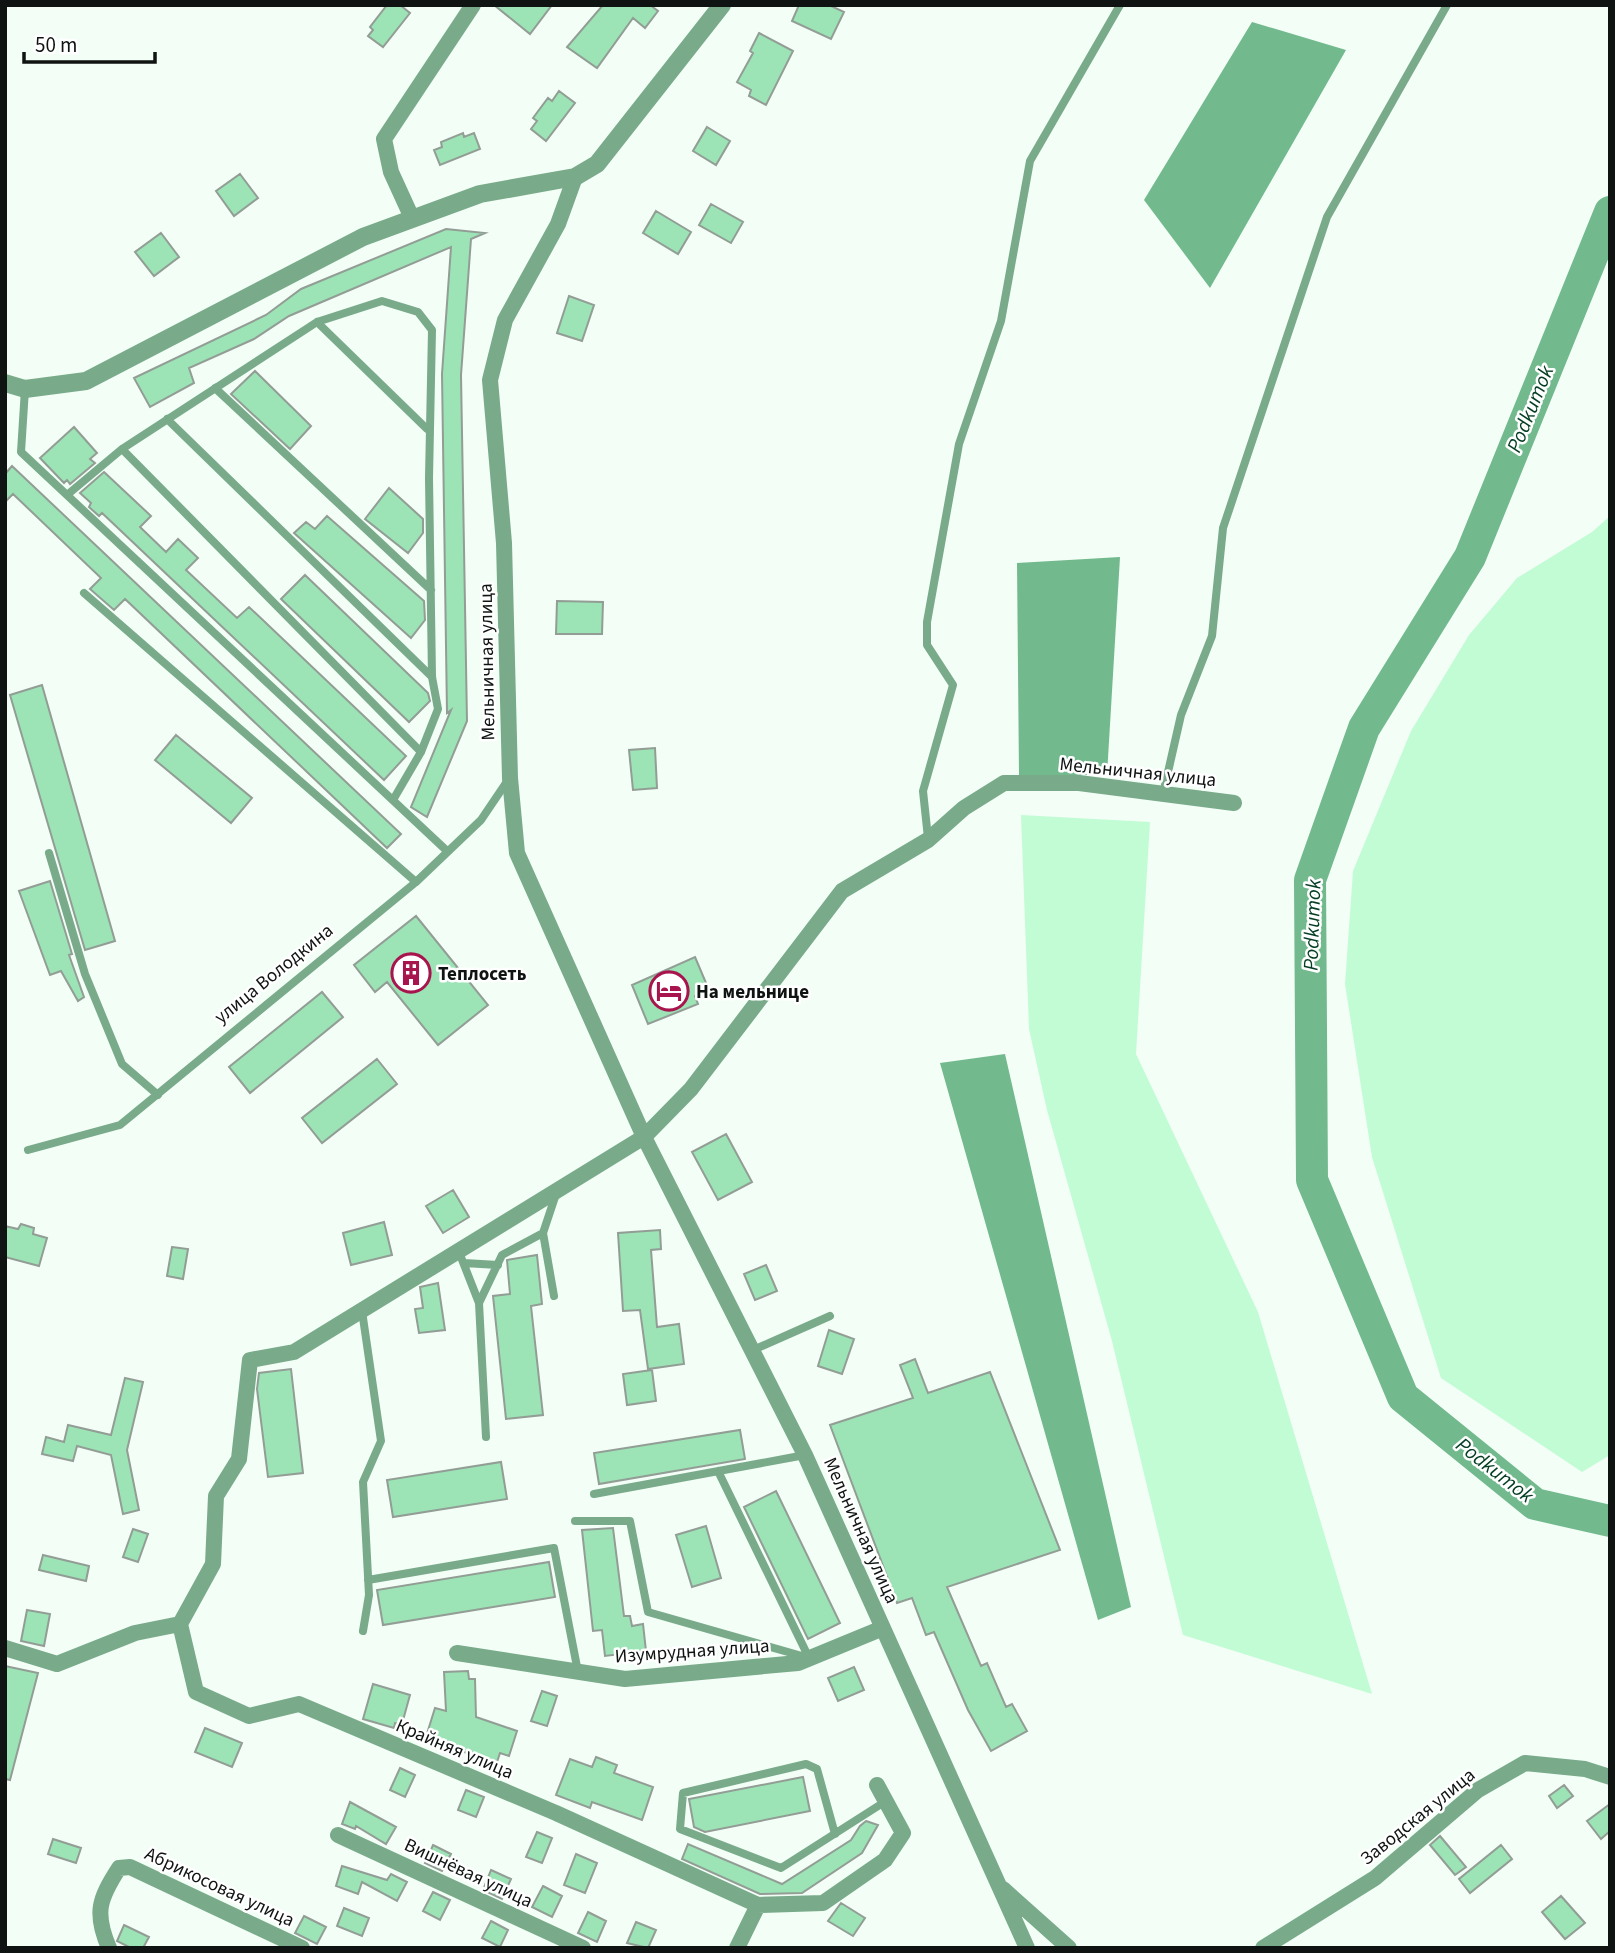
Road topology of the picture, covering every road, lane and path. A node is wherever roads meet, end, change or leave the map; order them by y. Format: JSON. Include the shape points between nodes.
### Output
{"nodes":[{"id":1,"x":473,"y":5,"type":"edge"},
{"id":2,"x":722,"y":5,"type":"edge"},
{"id":3,"x":1120,"y":5,"type":"edge"},
{"id":4,"x":1447,"y":5,"type":"edge"},
{"id":5,"x":575,"y":177,"type":"junction"},
{"id":6,"x":412,"y":218,"type":"junction"},
{"id":7,"x":317,"y":322,"type":"junction"},
{"id":8,"x":5,"y":383,"type":"edge"},
{"id":9,"x":215,"y":388,"type":"junction"},
{"id":10,"x":25,"y":389,"type":"junction"},
{"id":11,"x":167,"y":419,"type":"junction"},
{"id":12,"x":427,"y":429,"type":"dead end"},
{"id":13,"x":122,"y":449,"type":"junction"},
{"id":14,"x":67,"y":495,"type":"junction"},
{"id":15,"x":431,"y":590,"type":"junction"},
{"id":16,"x":84,"y":593,"type":"dead end"},
{"id":17,"x":432,"y":677,"type":"junction"},
{"id":18,"x":421,"y":752,"type":"junction"},
{"id":19,"x":510,"y":778,"type":"junction"},
{"id":20,"x":1163,"y":794,"type":"junction"},
{"id":21,"x":393,"y":800,"type":"junction"},
{"id":22,"x":1234,"y":803,"type":"dead end"},
{"id":23,"x":928,"y":839,"type":"junction"},
{"id":24,"x":446,"y":850,"type":"junction"},
{"id":25,"x":49,"y":853,"type":"dead end"},
{"id":26,"x":416,"y":882,"type":"junction"},
{"id":27,"x":158,"y":1095,"type":"junction"},
{"id":28,"x":644,"y":1137,"type":"junction"},
{"id":29,"x":28,"y":1150,"type":"dead end"},
{"id":30,"x":556,"y":1193,"type":"junction"},
{"id":31,"x":543,"y":1233,"type":"junction"},
{"id":32,"x":461,"y":1257,"type":"junction"},
{"id":33,"x":498,"y":1265,"type":"junction"},
{"id":34,"x":555,"y":1296,"type":"dead end"},
{"id":35,"x":480,"y":1303,"type":"junction"},
{"id":36,"x":362,"y":1311,"type":"junction"},
{"id":37,"x":830,"y":1316,"type":"dead end"},
{"id":38,"x":751,"y":1350,"type":"junction"},
{"id":39,"x":486,"y":1437,"type":"dead end"},
{"id":40,"x":806,"y":1455,"type":"junction"},
{"id":41,"x":718,"y":1471,"type":"junction"},
{"id":42,"x":594,"y":1494,"type":"dead end"},
{"id":43,"x":575,"y":1521,"type":"dead end"},
{"id":44,"x":368,"y":1580,"type":"junction"},
{"id":45,"x":180,"y":1624,"type":"junction"},
{"id":46,"x":883,"y":1628,"type":"junction"},
{"id":47,"x":363,"y":1631,"type":"dead end"},
{"id":48,"x":5,"y":1648,"type":"edge"},
{"id":49,"x":457,"y":1653,"type":"dead end"},
{"id":50,"x":808,"y":1658,"type":"junction"},
{"id":51,"x":578,"y":1672,"type":"junction"},
{"id":52,"x":1610,"y":1777,"type":"edge"},
{"id":53,"x":877,"y":1785,"type":"dead end"},
{"id":54,"x":886,"y":1801,"type":"junction"},
{"id":55,"x":835,"y":1834,"type":"junction"},
{"id":56,"x":338,"y":1835,"type":"dead end"},
{"id":57,"x":999,"y":1886,"type":"junction"},
{"id":58,"x":758,"y":1905,"type":"junction"},
{"id":59,"x":109,"y":1948,"type":"edge"},
{"id":60,"x":302,"y":1948,"type":"edge"},
{"id":61,"x":583,"y":1948,"type":"edge"},
{"id":62,"x":737,"y":1948,"type":"edge"},
{"id":63,"x":1027,"y":1948,"type":"edge"},
{"id":64,"x":1069,"y":1948,"type":"edge"},
{"id":65,"x":1262,"y":1948,"type":"edge"}],
"edges":[{"from":1,"to":6,"type":"street","via":[[384,139],[391,172]]},
{"from":2,"to":5,"type":"street","via":[[597,164]]},
{"from":3,"to":23,"type":"lane","via":[[1030,161],[1001,321],[959,444],[927,622],[927,645],[953,685],[922,791]]},
{"from":4,"to":20,"type":"lane","via":[[1327,217],[1223,528],[1212,636],[1181,715]]},
{"from":5,"to":6,"type":"street","via":[[480,194]]},
{"from":5,"to":19,"type":"street","name":"Мельничная улица","via":[[558,224],[505,320],[490,380],[504,543]]},
{"from":6,"to":10,"type":"street","via":[[363,237],[86,381]]},
{"from":7,"to":9,"type":"lane"},
{"from":7,"to":12,"type":"lane"},
{"from":7,"to":15,"type":"lane","via":[[382,301],[418,312],[432,330]]},
{"from":8,"to":10,"type":"street"},
{"from":9,"to":11,"type":"lane"},
{"from":9,"to":15,"type":"lane"},
{"from":10,"to":14,"type":"lane","via":[[22,452]]},
{"from":11,"to":13,"type":"lane"},
{"from":11,"to":17,"type":"lane"},
{"from":13,"to":14,"type":"lane"},
{"from":13,"to":18,"type":"lane"},
{"from":14,"to":21,"type":"lane"},
{"from":15,"to":17,"type":"lane"},
{"from":16,"to":26,"type":"lane"},
{"from":17,"to":18,"type":"lane","via":[[438,709]]},
{"from":18,"to":21,"type":"lane"},
{"from":19,"to":24,"type":"lane","name":"улица Володкина","via":[[481,820]]},
{"from":19,"to":28,"type":"street","name":"Мельничная улица","via":[[517,853]]},
{"from":20,"to":22,"type":"street","name":"Мельничная улица"},
{"from":20,"to":23,"type":"street","name":"Мельничная улица","via":[[1079,783],[1004,783],[964,808]]},
{"from":21,"to":24,"type":"lane"},
{"from":23,"to":28,"type":"street","name":"Мельничная улица","via":[[842,891],[691,1089]]},
{"from":24,"to":26,"type":"lane","name":"улица Володкина"},
{"from":25,"to":27,"type":"lane","via":[[85,974],[122,1064]]},
{"from":26,"to":27,"type":"lane","name":"улица Володкина"},
{"from":27,"to":29,"type":"lane","name":"улица Володкина","via":[[120,1125]]},
{"from":28,"to":30,"type":"street","name":"Мельничная улица"},
{"from":28,"to":38,"type":"street","name":"Мельничная улица"},
{"from":30,"to":31,"type":"lane"},
{"from":30,"to":32,"type":"street","name":"Мельничная улица"},
{"from":31,"to":33,"type":"lane","via":[[502,1255]]},
{"from":31,"to":34,"type":"lane"},
{"from":32,"to":33,"type":"lane"},
{"from":32,"to":35,"type":"lane"},
{"from":32,"to":36,"type":"street","name":"Мельничная улица"},
{"from":33,"to":35,"type":"lane"},
{"from":35,"to":39,"type":"lane"},
{"from":36,"to":44,"type":"lane","via":[[381,1441],[363,1482]]},
{"from":36,"to":45,"type":"street","name":"Мельничная улица","via":[[294,1352],[250,1360],[239,1459],[216,1496],[213,1564]]},
{"from":37,"to":38,"type":"lane"},
{"from":38,"to":40,"type":"street","name":"Мельничная улица"},
{"from":40,"to":41,"type":"lane"},
{"from":40,"to":46,"type":"street","name":"Мельничная улица"},
{"from":41,"to":42,"type":"lane"},
{"from":41,"to":50,"type":"lane"},
{"from":43,"to":50,"type":"lane","via":[[630,1521],[648,1612]]},
{"from":44,"to":47,"type":"lane"},
{"from":44,"to":51,"type":"lane","via":[[554,1548]]},
{"from":45,"to":48,"type":"street","via":[[135,1633],[57,1664]]},
{"from":45,"to":58,"type":"street","name":"Крайняя улица","via":[[196,1692],[249,1716],[299,1704]]},
{"from":46,"to":50,"type":"street","name":"Изумрудная улица"},
{"from":46,"to":57,"type":"street","name":"Мельничная улица"},
{"from":49,"to":51,"type":"street","name":"Изумрудная улица"},
{"from":50,"to":51,"type":"street","name":"Изумрудная улица","via":[[798,1663],[625,1679]]},
{"from":52,"to":65,"type":"street","name":"Заводская улица","via":[[1585,1769],[1525,1763],[1478,1790],[1375,1878]]},
{"from":53,"to":54,"type":"street"},
{"from":54,"to":55,"type":"lane"},
{"from":54,"to":58,"type":"street","via":[[903,1832],[885,1860],[823,1903]]},
{"from":55,"to":55,"type":"lane","via":[[780,1868],[680,1829],[683,1793],[806,1764],[817,1769]]},
{"from":56,"to":61,"type":"street","name":"Вишнёвая улица"},
{"from":57,"to":63,"type":"street","name":"Мельничная улица"},
{"from":57,"to":64,"type":"street"},
{"from":58,"to":62,"type":"street"},
{"from":59,"to":60,"type":"street","name":"Абрикосовая улица","via":[[98,1914],[119,1868],[130,1867]]}]}
